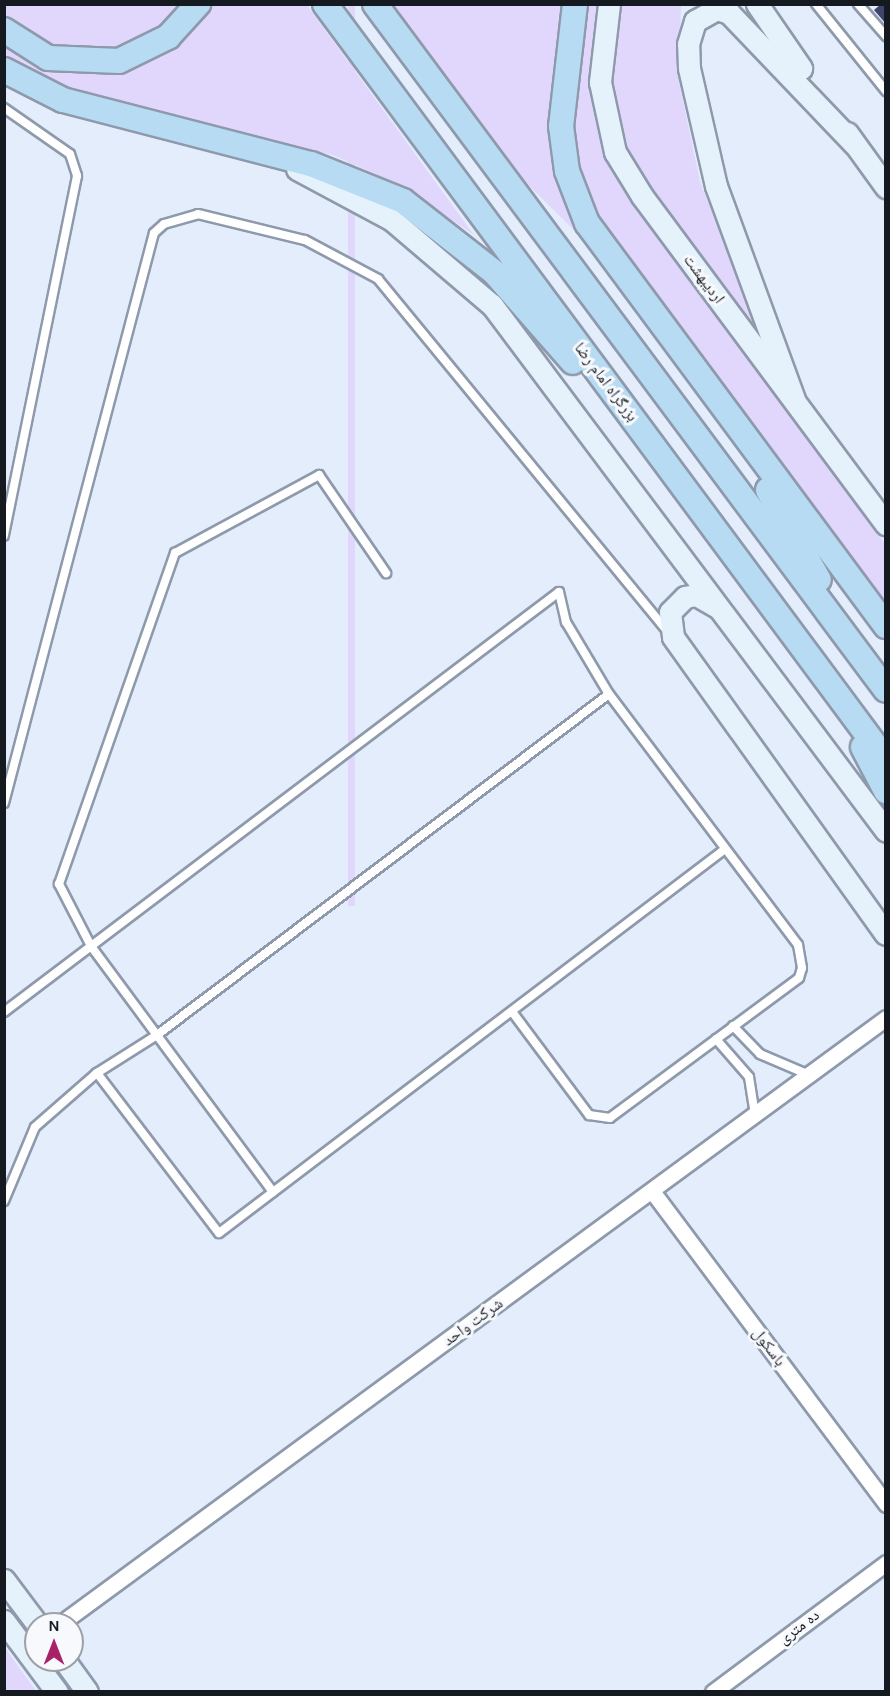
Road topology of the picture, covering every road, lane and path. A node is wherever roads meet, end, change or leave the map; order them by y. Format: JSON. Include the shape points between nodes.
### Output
{"nodes":[{"id":1,"x":198,"y":4,"type":"edge"},
{"id":2,"x":325,"y":4,"type":"edge"},
{"id":3,"x":375,"y":4,"type":"edge"},
{"id":4,"x":575,"y":4,"type":"edge"},
{"id":5,"x":609,"y":4,"type":"edge"},
{"id":6,"x":757,"y":4,"type":"edge"},
{"id":7,"x":816,"y":4,"type":"edge"},
{"id":8,"x":858,"y":4,"type":"edge"},
{"id":9,"x":4,"y":30,"type":"edge"},
{"id":10,"x":885,"y":36,"type":"edge"},
{"id":11,"x":4,"y":69,"type":"edge"},
{"id":12,"x":885,"y":91,"type":"edge"},
{"id":13,"x":4,"y":108,"type":"edge"},
{"id":14,"x":855,"y":145,"type":"junction"},
{"id":15,"x":251,"y":147,"type":"junction"},
{"id":16,"x":885,"y":187,"type":"edge"},
{"id":17,"x":794,"y":399,"type":"junction"},
{"id":18,"x":718,"y":401,"type":"junction"},
{"id":19,"x":687,"y":491,"type":"junction"},
{"id":20,"x":885,"y":524,"type":"edge"},
{"id":21,"x":4,"y":536,"type":"edge"},
{"id":22,"x":386,"y":573,"type":"dead end"},
{"id":23,"x":717,"y":607,"type":"junction"},
{"id":24,"x":885,"y":626,"type":"edge"},
{"id":25,"x":673,"y":637,"type":"junction"},
{"id":26,"x":867,"y":665,"type":"junction"},
{"id":27,"x":833,"y":689,"type":"junction"},
{"id":28,"x":885,"y":690,"type":"edge"},
{"id":29,"x":609,"y":694,"type":"junction"},
{"id":30,"x":885,"y":760,"type":"edge"},
{"id":31,"x":885,"y":791,"type":"edge"},
{"id":32,"x":4,"y":803,"type":"edge"},
{"id":33,"x":885,"y":831,"type":"edge"},
{"id":34,"x":725,"y":849,"type":"junction"},
{"id":35,"x":885,"y":934,"type":"edge"},
{"id":36,"x":91,"y":946,"type":"junction"},
{"id":37,"x":4,"y":1012,"type":"edge"},
{"id":38,"x":513,"y":1013,"type":"junction"},
{"id":39,"x":885,"y":1018,"type":"edge"},
{"id":40,"x":733,"y":1026,"type":"junction"},
{"id":41,"x":157,"y":1035,"type":"junction"},
{"id":42,"x":716,"y":1038,"type":"junction"},
{"id":43,"x":97,"y":1073,"type":"junction"},
{"id":44,"x":812,"y":1075,"type":"junction"},
{"id":45,"x":755,"y":1116,"type":"junction"},
{"id":46,"x":652,"y":1191,"type":"junction"},
{"id":47,"x":273,"y":1192,"type":"junction"},
{"id":48,"x":4,"y":1201,"type":"edge"},
{"id":49,"x":885,"y":1504,"type":"edge"},
{"id":50,"x":885,"y":1563,"type":"edge"},
{"id":51,"x":4,"y":1580,"type":"edge"},
{"id":52,"x":28,"y":1612,"type":"edge"},
{"id":53,"x":76,"y":1612,"type":"edge"},
{"id":54,"x":4,"y":1621,"type":"edge"},
{"id":55,"x":73,"y":1672,"type":"edge"},
{"id":56,"x":57,"y":1692,"type":"edge"},
{"id":57,"x":87,"y":1692,"type":"edge"},
{"id":58,"x":713,"y":1692,"type":"edge"}],
"edges":[{"from":1,"to":9,"type":"highway","via":[[168,37],[119,61],[48,58]]},
{"from":2,"to":19,"type":"highway","name":"بزرگراه امام رضا"},
{"from":3,"to":26,"type":"highway"},
{"from":4,"to":18,"type":"highway","via":[[561,126],[575,194],[598,240]]},
{"from":5,"to":17,"type":"main road","name":"اردیبهشت","via":[[601,103],[615,152],[642,196]]},
{"from":6,"to":14,"type":"main road"},
{"from":7,"to":12,"type":"lane"},
{"from":8,"to":10,"type":"lane"},
{"from":11,"to":15,"type":"highway","via":[[63,100]]},
{"from":13,"to":21,"type":"lane","via":[[70,154],[77,192]]},
{"from":14,"to":16,"type":"main road"},
{"from":14,"to":17,"type":"main road","via":[[729,13],[717,9],[695,21],[688,44],[688,68],[713,175]]},
{"from":15,"to":19,"type":"highway","via":[[365,182],[441,226],[495,273]]},
{"from":15,"to":23,"type":"main road","via":[[392,220],[492,305]]},
{"from":17,"to":20,"type":"main road","name":"اردیبهشت"},
{"from":18,"to":24,"type":"highway"},
{"from":18,"to":26,"type":"highway"},
{"from":19,"to":27,"type":"highway","name":"بزرگراه امام رضا"},
{"from":22,"to":36,"type":"lane","via":[[319,476],[175,553],[59,884]]},
{"from":23,"to":25,"type":"main road","via":[[696,595],[685,597],[670,612]]},
{"from":23,"to":33,"type":"main road"},
{"from":25,"to":32,"type":"lane","via":[[378,279],[305,240],[198,214],[164,224],[154,233]]},
{"from":25,"to":35,"type":"main road"},
{"from":26,"to":28,"type":"highway"},
{"from":27,"to":30,"type":"highway","name":"بزرگراه امام رضا"},
{"from":27,"to":31,"type":"highway"},
{"from":29,"to":34,"type":"lane"},
{"from":29,"to":36,"type":"lane","via":[[566,622],[559,592]]},
{"from":29,"to":41,"type":"lane"},
{"from":34,"to":38,"type":"lane"},
{"from":34,"to":40,"type":"lane","via":[[798,945],[802,968],[799,978]]},
{"from":36,"to":37,"type":"lane"},
{"from":36,"to":41,"type":"lane"},
{"from":38,"to":42,"type":"lane","via":[[589,1115],[599,1119],[610,1118]]},
{"from":38,"to":47,"type":"lane"},
{"from":39,"to":44,"type":"street","name":"شرکت واحد"},
{"from":40,"to":42,"type":"lane"},
{"from":40,"to":44,"type":"lane","via":[[760,1054]]},
{"from":41,"to":43,"type":"lane"},
{"from":41,"to":47,"type":"lane"},
{"from":42,"to":45,"type":"lane","via":[[749,1077]]},
{"from":43,"to":47,"type":"lane","via":[[219,1233]]},
{"from":43,"to":48,"type":"lane","via":[[36,1126]]},
{"from":44,"to":45,"type":"street","name":"شرکت واحد"},
{"from":45,"to":46,"type":"street","name":"شرکت واحد"},
{"from":46,"to":49,"type":"street","name":"باسکول"},
{"from":46,"to":53,"type":"street","name":"شرکت واحد"},
{"from":50,"to":58,"type":"street","name":"ده متری"},
{"from":51,"to":52,"type":"main road"},
{"from":54,"to":56,"type":"main road"},
{"from":55,"to":57,"type":"main road"}]}
